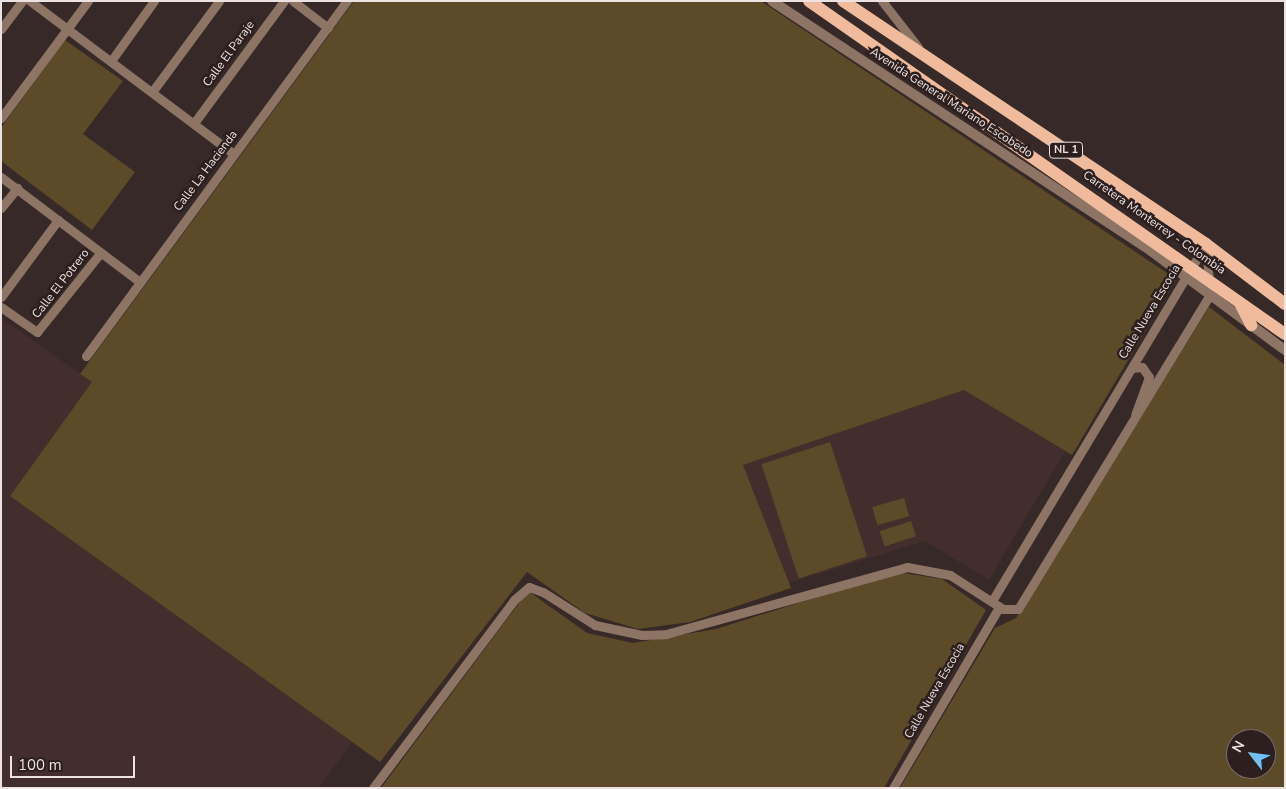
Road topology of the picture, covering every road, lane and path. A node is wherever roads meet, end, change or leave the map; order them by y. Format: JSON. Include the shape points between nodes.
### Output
{"nodes":[{"id":1,"x":22,"y":1,"type":"edge"},
{"id":2,"x":30,"y":1,"type":"edge"},
{"id":3,"x":88,"y":1,"type":"edge"},
{"id":4,"x":154,"y":1,"type":"edge"},
{"id":5,"x":219,"y":1,"type":"edge"},
{"id":6,"x":284,"y":1,"type":"edge"},
{"id":7,"x":293,"y":1,"type":"edge"},
{"id":8,"x":347,"y":1,"type":"edge"},
{"id":9,"x":772,"y":1,"type":"edge"},
{"id":10,"x":809,"y":1,"type":"edge"},
{"id":11,"x":842,"y":1,"type":"edge"},
{"id":12,"x":882,"y":1,"type":"edge"},
{"id":13,"x":328,"y":28,"type":"junction"},
{"id":14,"x":1,"y":29,"type":"edge"},
{"id":15,"x":67,"y":29,"type":"junction"},
{"id":16,"x":923,"y":53,"type":"junction"},
{"id":17,"x":111,"y":61,"type":"junction"},
{"id":18,"x":152,"y":92,"type":"junction"},
{"id":19,"x":1,"y":118,"type":"edge"},
{"id":20,"x":194,"y":122,"type":"junction"},
{"id":21,"x":234,"y":154,"type":"junction"},
{"id":22,"x":1,"y":177,"type":"edge"},
{"id":23,"x":17,"y":188,"type":"junction"},
{"id":24,"x":1,"y":208,"type":"edge"},
{"id":25,"x":58,"y":220,"type":"junction"},
{"id":26,"x":1206,"y":244,"type":"junction"},
{"id":27,"x":101,"y":252,"type":"junction"},
{"id":28,"x":1189,"y":271,"type":"junction"},
{"id":29,"x":1208,"y":278,"type":"junction"},
{"id":30,"x":140,"y":282,"type":"junction"},
{"id":31,"x":1210,"y":294,"type":"junction"},
{"id":32,"x":1,"y":297,"type":"edge"},
{"id":33,"x":1239,"y":301,"type":"junction"},
{"id":34,"x":1285,"y":304,"type":"edge"},
{"id":35,"x":1,"y":307,"type":"edge"},
{"id":36,"x":1250,"y":325,"type":"junction"},
{"id":37,"x":1285,"y":334,"type":"edge"},
{"id":38,"x":1285,"y":350,"type":"edge"},
{"id":39,"x":86,"y":356,"type":"dead end"},
{"id":40,"x":1132,"y":368,"type":"junction"},
{"id":41,"x":1134,"y":420,"type":"junction"},
{"id":42,"x":996,"y":604,"type":"junction"},
{"id":43,"x":373,"y":788,"type":"edge"},
{"id":44,"x":893,"y":788,"type":"edge"}],
"edges":[{"from":1,"to":14,"type":"street"},
{"from":2,"to":15,"type":"street"},
{"from":3,"to":15,"type":"street"},
{"from":4,"to":17,"type":"street"},
{"from":5,"to":18,"type":"street"},
{"from":6,"to":20,"type":"street","name":"Calle El Paraje"},
{"from":7,"to":13,"type":"street"},
{"from":8,"to":13,"type":"street","name":"Calle La Hacienda"},
{"from":9,"to":28,"type":"street","name":"Avenida General Mariano Escobedo","number":"NL 1"},
{"from":10,"to":28,"type":"main road","name":"Carretera Monterrey - Colombia","number":"NL 1"},
{"from":11,"to":16,"type":"main road","name":"Carretera Monterrey - Colombia","number":"NL 1"},
{"from":12,"to":16,"type":"street"},
{"from":13,"to":21,"type":"street","name":"Calle La Hacienda"},
{"from":15,"to":17,"type":"street"},
{"from":15,"to":19,"type":"street"},
{"from":16,"to":26,"type":"main road","name":"Carretera Monterrey - Colombia","number":"NL 1"},
{"from":17,"to":18,"type":"street"},
{"from":18,"to":20,"type":"street"},
{"from":20,"to":21,"type":"street"},
{"from":21,"to":30,"type":"street","name":"Calle La Hacienda"},
{"from":22,"to":23,"type":"street"},
{"from":23,"to":24,"type":"street"},
{"from":23,"to":25,"type":"street"},
{"from":25,"to":27,"type":"street"},
{"from":25,"to":32,"type":"street"},
{"from":26,"to":28,"type":"street","name":"Calle Nueva Escocia"},
{"from":26,"to":29,"type":"street"},
{"from":26,"to":34,"type":"main road","name":"Carretera Monterrey - Colombia","number":"NL 1"},
{"from":27,"to":30,"type":"street"},
{"from":27,"to":35,"type":"street","name":"Calle El Potrero","via":[[40,330],[34,332]]},
{"from":28,"to":29,"type":"main road","name":"Carretera Monterrey - Colombia","number":"NL 1"},
{"from":28,"to":31,"type":"street","name":"Avenida General Mariano Escobedo","number":"NL 1"},
{"from":28,"to":40,"type":"street","name":"Calle Nueva Escocia"},
{"from":29,"to":31,"type":"street"},
{"from":29,"to":33,"type":"main road","name":"Carretera Monterrey - Colombia","number":"NL 1"},
{"from":30,"to":39,"type":"street","name":"Calle La Hacienda"},
{"from":31,"to":36,"type":"street","name":"Avenida General Mariano Escobedo","number":"NL 1"},
{"from":31,"to":41,"type":"street"},
{"from":33,"to":36,"type":"main road"},
{"from":33,"to":37,"type":"main road","name":"Carretera Monterrey - Colombia","number":"NL 1"},
{"from":36,"to":38,"type":"street","name":"Avenida General Mariano Escobedo","number":"NL 1"},
{"from":40,"to":41,"type":"street","via":[[1142,367],[1149,377]]},
{"from":40,"to":42,"type":"street","name":"Calle Nueva Escocia"},
{"from":41,"to":42,"type":"street","via":[[1016,611]]},
{"from":42,"to":43,"type":"street","via":[[950,575],[908,567],[666,634],[642,635],[595,626],[543,592],[529,587],[514,600]]},
{"from":42,"to":44,"type":"street","name":"Calle Nueva Escocia"}]}
